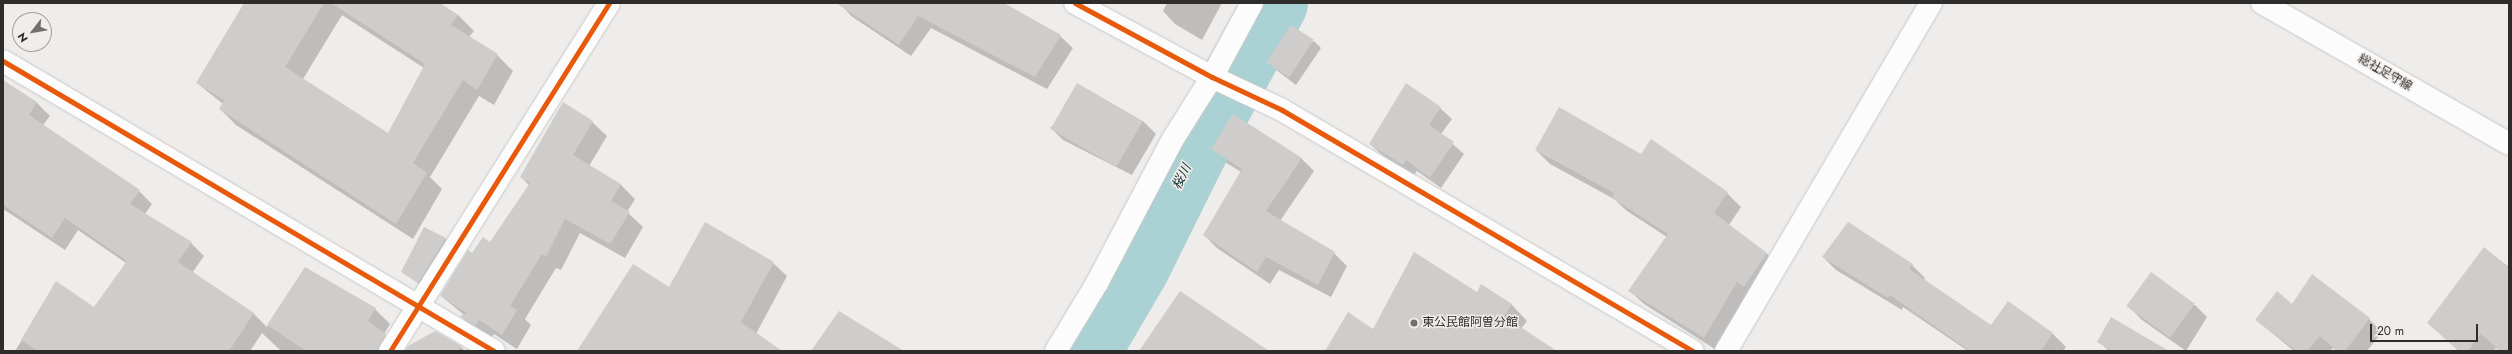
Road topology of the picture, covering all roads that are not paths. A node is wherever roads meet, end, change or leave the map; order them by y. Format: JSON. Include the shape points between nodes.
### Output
{"nodes":[{"id":1,"x":609,"y":3,"type":"edge"},
{"id":2,"x":1075,"y":3,"type":"edge"},
{"id":3,"x":1252,"y":3,"type":"edge"},
{"id":4,"x":1931,"y":3,"type":"edge"},
{"id":5,"x":2262,"y":3,"type":"edge"},
{"id":6,"x":3,"y":61,"type":"edge"},
{"id":7,"x":1224,"y":83,"type":"junction"},
{"id":8,"x":2509,"y":144,"type":"edge"},
{"id":9,"x":421,"y":306,"type":"junction"},
{"id":10,"x":390,"y":351,"type":"edge"},
{"id":11,"x":494,"y":351,"type":"edge"},
{"id":12,"x":1056,"y":351,"type":"edge"},
{"id":13,"x":1693,"y":351,"type":"edge"},
{"id":14,"x":1726,"y":351,"type":"edge"}],
"edges":[{"from":1,"to":9,"type":"street"},
{"from":2,"to":7,"type":"street"},
{"from":3,"to":7,"type":"street"},
{"from":4,"to":14,"type":"street"},
{"from":5,"to":8,"type":"street","name":"総社足守線"},
{"from":6,"to":9,"type":"street"},
{"from":7,"to":12,"type":"street","via":[[1173,139],[1097,283]]},
{"from":7,"to":13,"type":"street","via":[[1282,110]]},
{"from":9,"to":10,"type":"street"},
{"from":9,"to":11,"type":"street"}]}
